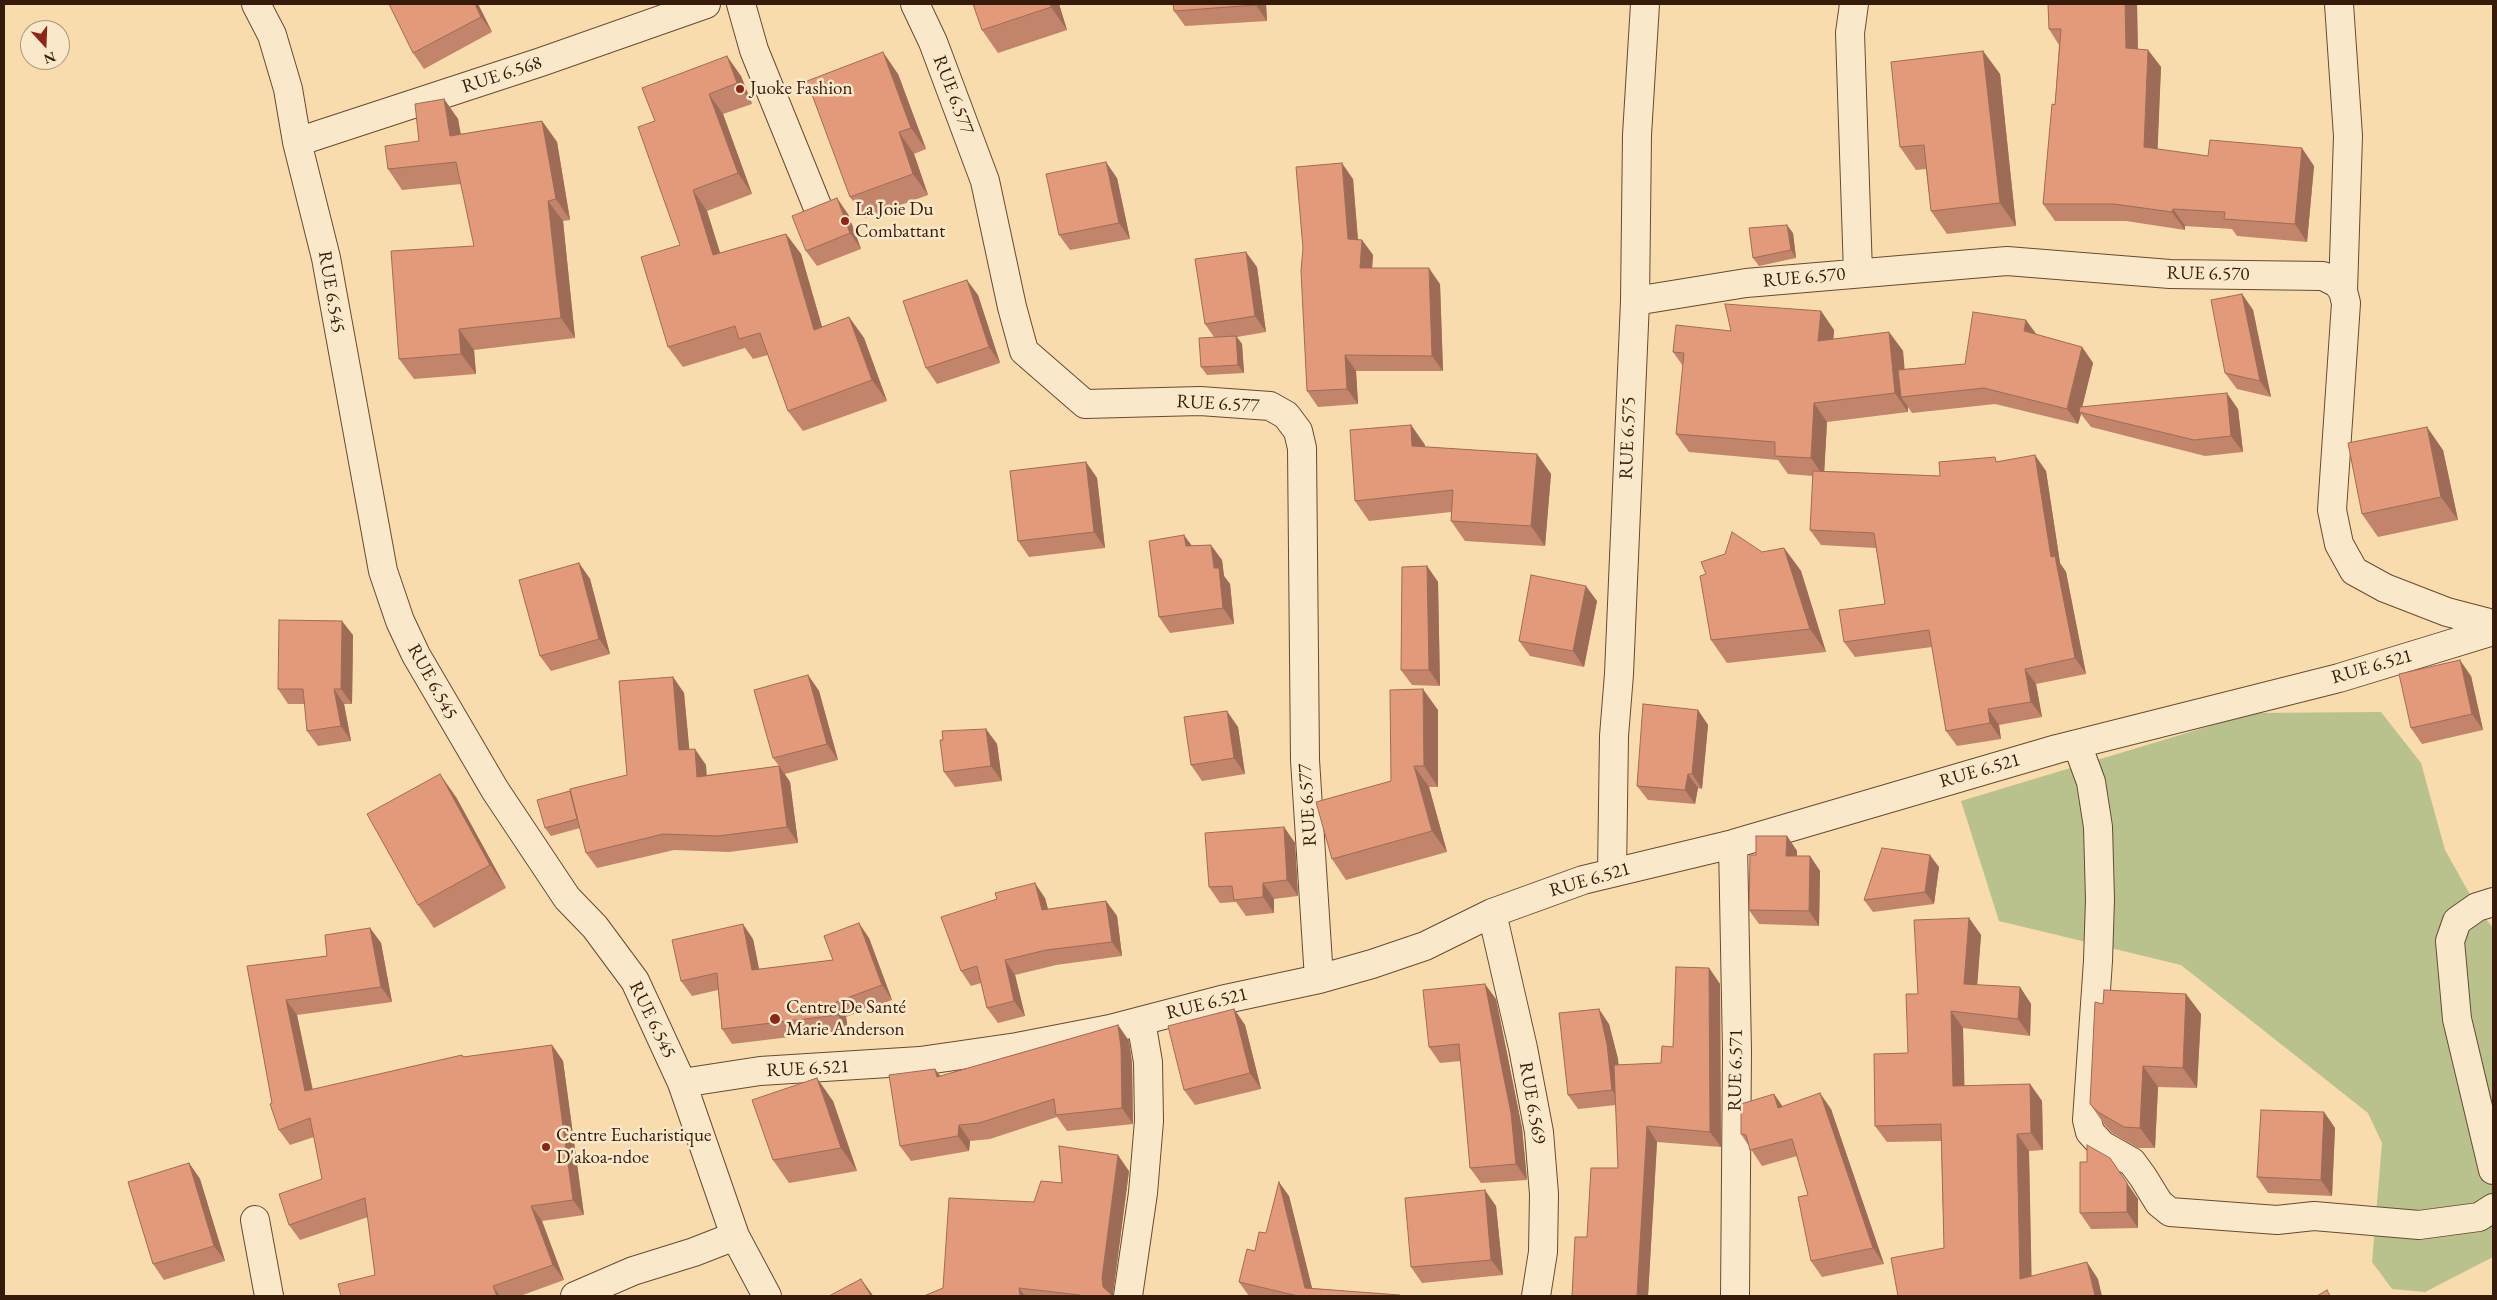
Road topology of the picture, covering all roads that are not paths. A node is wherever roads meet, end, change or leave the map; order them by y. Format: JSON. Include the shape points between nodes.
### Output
{"nodes":[{"id":1,"x":256,"y":4,"type":"edge"},
{"id":2,"x":706,"y":4,"type":"edge"},
{"id":3,"x":741,"y":4,"type":"edge"},
{"id":4,"x":915,"y":4,"type":"edge"},
{"id":5,"x":1645,"y":4,"type":"edge"},
{"id":6,"x":1854,"y":4,"type":"edge"},
{"id":7,"x":2339,"y":4,"type":"edge"},
{"id":8,"x":297,"y":142,"type":"junction"},
{"id":9,"x":818,"y":208,"type":"edge"},
{"id":10,"x":1858,"y":273,"type":"junction"},
{"id":11,"x":2343,"y":291,"type":"junction"},
{"id":12,"x":1635,"y":301,"type":"junction"},
{"id":13,"x":2493,"y":624,"type":"edge"},
{"id":14,"x":2493,"y":631,"type":"edge"},
{"id":15,"x":2078,"y":744,"type":"junction"},
{"id":16,"x":1733,"y":844,"type":"junction"},
{"id":17,"x":1612,"y":873,"type":"junction"},
{"id":18,"x":2493,"y":902,"type":"edge"},
{"id":19,"x":1492,"y":913,"type":"junction"},
{"id":20,"x":1319,"y":978,"type":"junction"},
{"id":21,"x":1141,"y":1021,"type":"junction"},
{"id":22,"x":682,"y":1083,"type":"junction"},
{"id":23,"x":2493,"y":1170,"type":"edge"},
{"id":24,"x":2493,"y":1208,"type":"edge"},
{"id":25,"x":255,"y":1220,"type":"dead end"},
{"id":26,"x":735,"y":1236,"type":"junction"},
{"id":27,"x":269,"y":1296,"type":"edge"},
{"id":28,"x":575,"y":1296,"type":"edge"},
{"id":29,"x":767,"y":1296,"type":"edge"},
{"id":30,"x":1128,"y":1296,"type":"edge"},
{"id":31,"x":1536,"y":1296,"type":"edge"},
{"id":32,"x":1735,"y":1296,"type":"edge"}],
"edges":[{"from":1,"to":8,"type":"street","name":"RUE 6.545","via":[[272,35],[288,90]]},
{"from":2,"to":8,"type":"street","name":"RUE 6.568"},
{"from":3,"to":9,"type":"street","via":[[754,50]]},
{"from":4,"to":20,"type":"street","name":"RUE 6.577","via":[[936,50],[984,181],[1024,351],[1085,404],[1200,401],[1270,406],[1286,415],[1298,430],[1302,448],[1305,760]]},
{"from":5,"to":12,"type":"street","name":"RUE 6.575","via":[[1637,135]]},
{"from":6,"to":10,"type":"street","via":[[1850,33]]},
{"from":7,"to":11,"type":"street","via":[[2348,136]]},
{"from":8,"to":22,"type":"street","name":"RUE 6.545","via":[[326,258],[383,571],[400,621],[416,655],[495,790],[567,898],[595,927],[635,981]]},
{"from":10,"to":11,"type":"street","name":"RUE 6.570","via":[[2007,261],[2170,274],[2323,276],[2337,283]]},
{"from":10,"to":12,"type":"street","name":"RUE 6.570","via":[[1746,283]]},
{"from":11,"to":13,"type":"street","via":[[2346,303],[2332,510],[2339,544],[2354,571],[2385,588],[2447,612]]},
{"from":12,"to":17,"type":"street","name":"RUE 6.575","via":[[1614,736]]},
{"from":14,"to":15,"type":"street","name":"RUE 6.521","via":[[2340,678]]},
{"from":15,"to":16,"type":"street","name":"RUE 6.521"},
{"from":15,"to":24,"type":"street","via":[[2091,782],[2098,827],[2100,881],[2087,1120],[2090,1132],[2102,1145],[2132,1162],[2159,1203],[2170,1212],[2277,1220],[2314,1216],[2419,1224],[2479,1217]]},
{"from":16,"to":17,"type":"street","name":"RUE 6.521"},
{"from":16,"to":32,"type":"street","name":"RUE 6.571","via":[[1738,1051]]},
{"from":17,"to":19,"type":"street","name":"RUE 6.521","via":[[1552,890]]},
{"from":18,"to":23,"type":"street","via":[[2457,921],[2450,941],[2457,1019]]},
{"from":19,"to":20,"type":"street","name":"RUE 6.521","via":[[1425,946]]},
{"from":19,"to":31,"type":"street","name":"RUE 6.569","via":[[1539,1132],[1544,1194],[1543,1252]]},
{"from":20,"to":21,"type":"street","name":"RUE 6.521"},
{"from":21,"to":22,"type":"street","name":"RUE 6.521","via":[[1061,1040],[971,1054],[846,1067],[760,1071]]},
{"from":21,"to":30,"type":"street","via":[[1148,1062],[1149,1121],[1143,1193]]},
{"from":22,"to":26,"type":"street","name":"RUE 6.545"},
{"from":25,"to":27,"type":"street"},
{"from":26,"to":28,"type":"street","via":[[633,1271]]},
{"from":26,"to":29,"type":"street","name":"RUE 6.545"}]}
